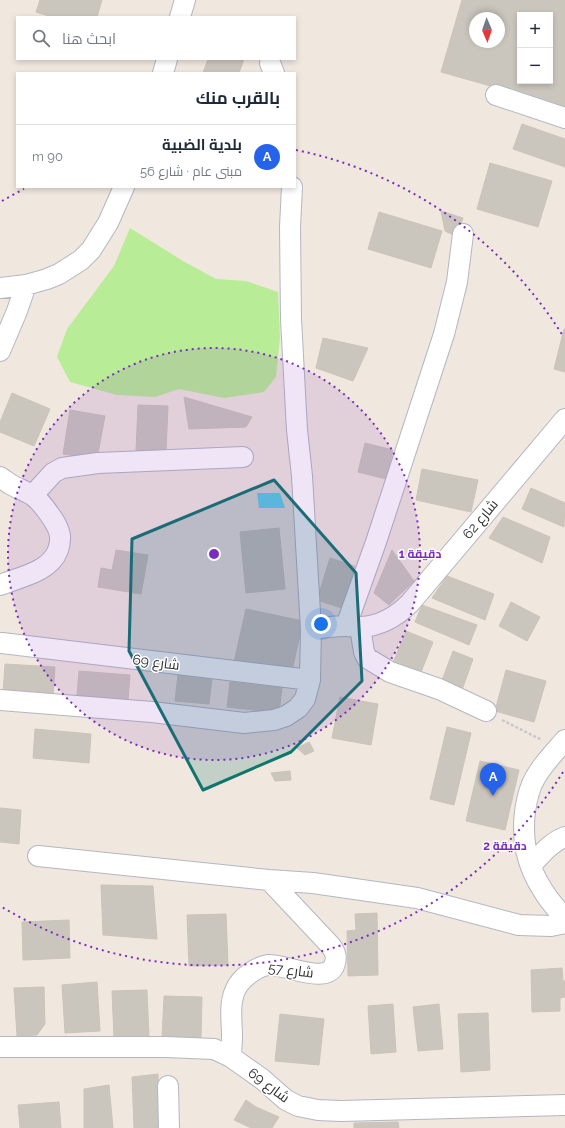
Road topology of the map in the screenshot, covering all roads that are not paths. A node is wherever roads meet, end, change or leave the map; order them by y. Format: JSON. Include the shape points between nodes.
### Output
{"nodes":[{"id":1,"x":185,"y":0,"type":"edge"},
{"id":2,"x":180,"y":16,"type":"edge"},
{"id":3,"x":167,"y":60,"type":"edge"},
{"id":4,"x":163,"y":72,"type":"edge"},
{"id":5,"x":496,"y":95,"type":"dead end"},
{"id":6,"x":565,"y":118,"type":"edge"},
{"id":7,"x":124,"y":188,"type":"edge"},
{"id":8,"x":292,"y":188,"type":"edge"},
{"id":9,"x":463,"y":234,"type":"dead end"},
{"id":10,"x":26,"y":285,"type":"junction"},
{"id":11,"x":0,"y":288,"type":"edge"},
{"id":12,"x":0,"y":351,"type":"edge"},
{"id":13,"x":565,"y":419,"type":"edge"},
{"id":14,"x":243,"y":457,"type":"dead end"},
{"id":15,"x":0,"y":477,"type":"edge"},
{"id":16,"x":33,"y":496,"type":"junction"},
{"id":17,"x":0,"y":585,"type":"edge"},
{"id":18,"x":353,"y":626,"type":"junction"},
{"id":19,"x":311,"y":629,"type":"junction"},
{"id":20,"x":2,"y":643,"type":"dead end"},
{"id":21,"x":310,"y":680,"type":"junction"},
{"id":22,"x":0,"y":700,"type":"edge"},
{"id":23,"x":486,"y":711,"type":"road end"},
{"id":24,"x":562,"y":744,"type":"edge"},
{"id":25,"x":565,"y":837,"type":"edge"},
{"id":26,"x":38,"y":856,"type":"dead end"},
{"id":27,"x":531,"y":865,"type":"junction"},
{"id":28,"x":269,"y":880,"type":"junction"},
{"id":29,"x":565,"y":919,"type":"edge"},
{"id":30,"x":565,"y":923,"type":"edge"},
{"id":31,"x":0,"y":1047,"type":"edge"},
{"id":32,"x":231,"y":1057,"type":"junction"},
{"id":33,"x":168,"y":1086,"type":"dead end"},
{"id":34,"x":565,"y":1105,"type":"edge"},
{"id":35,"x":169,"y":1128,"type":"edge"}],
"edges":[{"from":1,"to":2,"type":"street"},
{"from":3,"to":4,"type":"street"},
{"from":5,"to":6,"type":"street"},
{"from":7,"to":10,"type":"street","via":[[108,223],[91,250],[81,260],[53,277]]},
{"from":8,"to":19,"type":"street","via":[[291,319]]},
{"from":9,"to":18,"type":"street","via":[[457,282],[444,334],[376,542]]},
{"from":10,"to":11,"type":"street"},
{"from":10,"to":12,"type":"street"},
{"from":13,"to":18,"type":"street","name":"شارع 62","via":[[400,613],[384,622]]},
{"from":14,"to":16,"type":"street","via":[[62,468],[53,473]]},
{"from":15,"to":16,"type":"street"},
{"from":16,"to":17,"type":"street","via":[[56,524],[61,539],[59,548],[55,557],[46,566]]},
{"from":18,"to":19,"type":"street","name":"شارع 62"},
{"from":18,"to":23,"type":"street","via":[[368,658],[390,672],[439,689]]},
{"from":19,"to":21,"type":"street"},
{"from":20,"to":21,"type":"street","name":"شارع 69"},
{"from":21,"to":22,"type":"street","via":[[305,699],[298,708],[286,716],[244,723],[152,712]]},
{"from":24,"to":27,"type":"street","via":[[533,784],[526,809],[526,851]]},
{"from":25,"to":27,"type":"street","via":[[550,846]]},
{"from":26,"to":28,"type":"street"},
{"from":27,"to":29,"type":"street","via":[[545,894]]},
{"from":28,"to":30,"type":"street","via":[[313,883],[417,898],[518,925],[551,926]]},
{"from":28,"to":32,"type":"street","name":"شارع 57","via":[[331,946],[336,959],[332,970],[321,974],[270,965],[258,968],[243,978],[232,997]]},
{"from":31,"to":32,"type":"street","name":"شارع 69","via":[[214,1049]]},
{"from":32,"to":34,"type":"street","name":"شارع 69","via":[[286,1100],[298,1106],[318,1110]]},
{"from":33,"to":35,"type":"street"}]}
